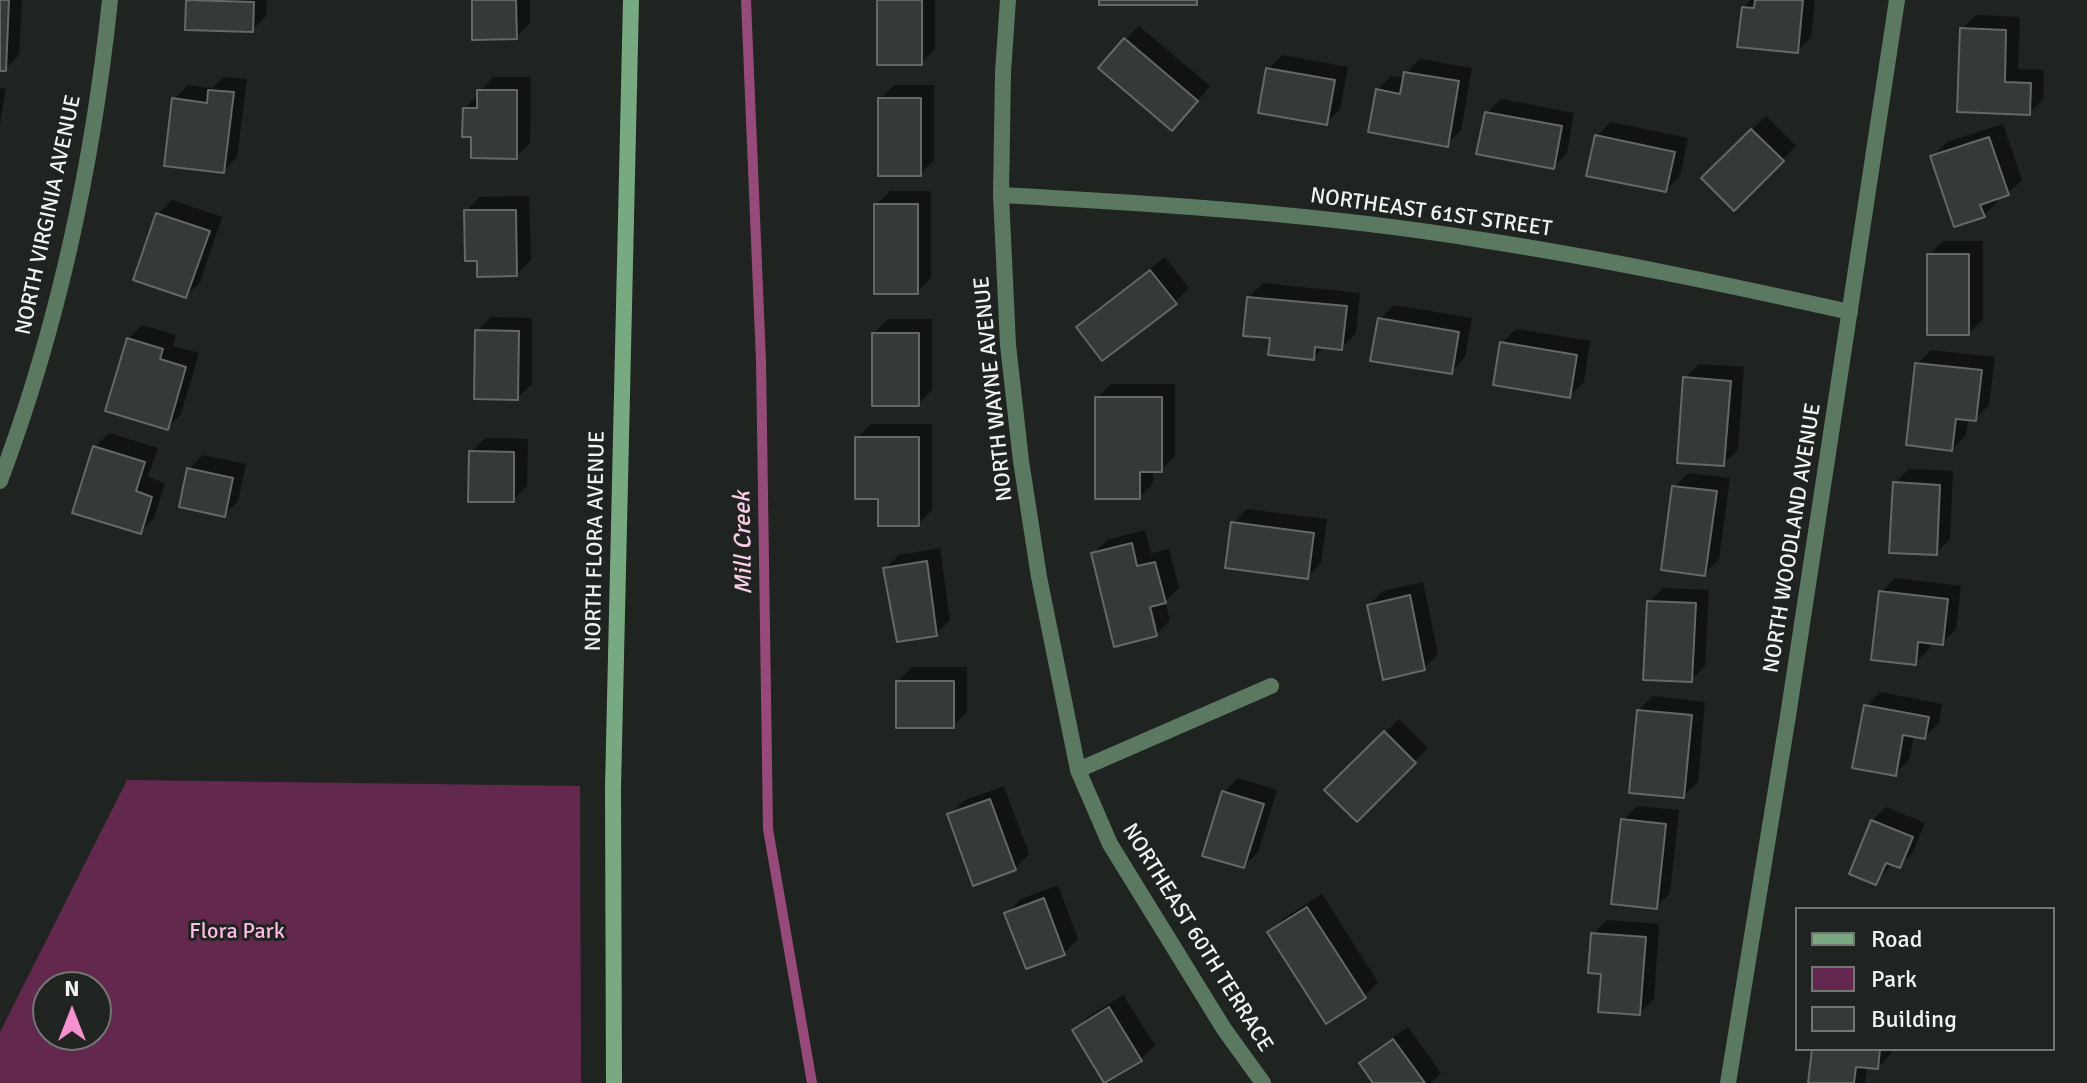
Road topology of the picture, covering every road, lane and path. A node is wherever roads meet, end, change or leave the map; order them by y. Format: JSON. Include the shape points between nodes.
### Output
{"nodes":[{"id":1,"x":110,"y":0,"type":"edge"},
{"id":2,"x":631,"y":0,"type":"edge"},
{"id":3,"x":1008,"y":0,"type":"edge"},
{"id":4,"x":1897,"y":0,"type":"edge"},
{"id":5,"x":1001,"y":195,"type":"junction"},
{"id":6,"x":1850,"y":312,"type":"junction"},
{"id":7,"x":0,"y":481,"type":"edge"},
{"id":8,"x":1271,"y":686,"type":"dead end"},
{"id":9,"x":1078,"y":770,"type":"junction"},
{"id":10,"x":614,"y":1083,"type":"edge"},
{"id":11,"x":1263,"y":1083,"type":"edge"},
{"id":12,"x":1728,"y":1083,"type":"edge"}],
"edges":[{"from":1,"to":7,"type":"street","name":"NORTH VIRGINIA AVENUE","via":[[90,149],[70,245]]},
{"from":2,"to":10,"type":"street","name":"NORTH FLORA AVENUE","via":[[613,788]]},
{"from":3,"to":5,"type":"street","name":"NORTH WAYNE AVENUE"},
{"from":4,"to":6,"type":"street","name":"NORTH WOODLAND AVENUE"},
{"from":5,"to":6,"type":"street","name":"NORTHEAST 61ST STREET","via":[[1182,205],[1481,240],[1703,279]]},
{"from":5,"to":9,"type":"street","name":"NORTH WAYNE AVENUE","via":[[1008,345],[1021,461]]},
{"from":6,"to":12,"type":"street","name":"NORTH WOODLAND AVENUE"},
{"from":8,"to":9,"type":"street"},
{"from":9,"to":11,"type":"street","name":"NORTHEAST 60TH TERRACE","via":[[1110,844]]}]}
